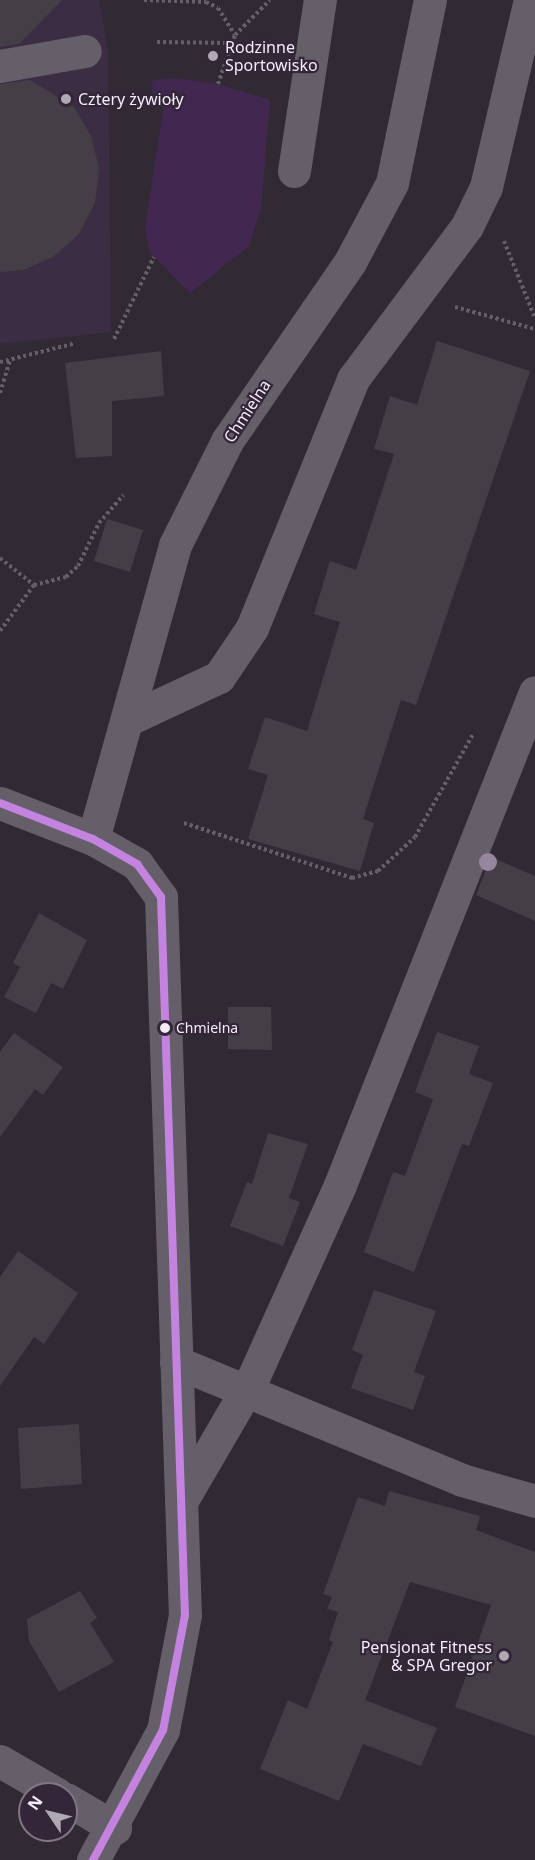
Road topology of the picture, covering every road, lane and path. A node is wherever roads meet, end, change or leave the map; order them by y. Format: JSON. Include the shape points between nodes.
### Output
{"nodes":[{"id":1,"x":144,"y":0,"type":"edge"},
{"id":2,"x":270,"y":0,"type":"edge"},
{"id":3,"x":320,"y":0,"type":"edge"},
{"id":4,"x":430,"y":0,"type":"edge"},
{"id":5,"x":531,"y":0,"type":"edge"},
{"id":6,"x":235,"y":34,"type":"junction"},
{"id":7,"x":157,"y":42,"type":"dead end"},
{"id":8,"x":232,"y":43,"type":"junction"},
{"id":9,"x":85,"y":51,"type":"dead end"},
{"id":10,"x":0,"y":66,"type":"edge"},
{"id":11,"x":218,"y":84,"type":"dead end"},
{"id":12,"x":294,"y":171,"type":"dead end"},
{"id":13,"x":504,"y":242,"type":"dead end"},
{"id":14,"x":154,"y":257,"type":"dead end"},
{"id":15,"x":451,"y":306,"type":"dead end"},
{"id":16,"x":535,"y":318,"type":"edge"},
{"id":17,"x":535,"y":328,"type":"edge"},
{"id":18,"x":114,"y":339,"type":"dead end"},
{"id":19,"x":76,"y":343,"type":"dead end"},
{"id":20,"x":10,"y":360,"type":"junction"},
{"id":21,"x":0,"y":362,"type":"edge"},
{"id":22,"x":0,"y":393,"type":"edge"},
{"id":23,"x":123,"y":495,"type":"dead end"},
{"id":24,"x":0,"y":558,"type":"edge"},
{"id":25,"x":34,"y":585,"type":"junction"},
{"id":26,"x":0,"y":631,"type":"edge"},
{"id":27,"x":535,"y":692,"type":"edge"},
{"id":28,"x":131,"y":718,"type":"junction"},
{"id":29,"x":482,"y":725,"type":"dead end"},
{"id":30,"x":0,"y":803,"type":"edge"},
{"id":31,"x":184,"y":823,"type":"dead end"},
{"id":32,"x":93,"y":839,"type":"junction"},
{"id":33,"x":176,"y":1362,"type":"junction"},
{"id":34,"x":244,"y":1393,"type":"junction"},
{"id":35,"x":535,"y":1501,"type":"edge"},
{"id":36,"x":181,"y":1502,"type":"junction"},
{"id":37,"x":0,"y":1761,"type":"edge"},
{"id":38,"x":36,"y":1782,"type":"edge"},
{"id":39,"x":78,"y":1806,"type":"edge"},
{"id":40,"x":115,"y":1828,"type":"junction"},
{"id":41,"x":93,"y":1860,"type":"edge"}],
"edges":[{"from":1,"to":6,"type":"path","via":[[206,2],[218,8]]},
{"from":2,"to":6,"type":"path"},
{"from":3,"to":12,"type":"street"},
{"from":4,"to":28,"type":"street","name":"Chmielna","via":[[392,183],[350,262],[227,441],[186,524]]},
{"from":5,"to":28,"type":"street","via":[[486,187],[467,226],[353,379],[252,628],[219,678]]},
{"from":6,"to":8,"type":"path"},
{"from":7,"to":8,"type":"path"},
{"from":8,"to":11,"type":"path"},
{"from":9,"to":10,"type":"street"},
{"from":13,"to":16,"type":"path"},
{"from":14,"to":18,"type":"path"},
{"from":15,"to":17,"type":"path"},
{"from":19,"to":20,"type":"path"},
{"from":20,"to":21,"type":"path"},
{"from":20,"to":22,"type":"path"},
{"from":23,"to":25,"type":"path","via":[[99,523],[78,566],[66,577]]},
{"from":24,"to":25,"type":"path"},
{"from":25,"to":26,"type":"path"},
{"from":27,"to":34,"type":"street","via":[[340,1185]]},
{"from":28,"to":32,"type":"street","name":"Chmielna"},
{"from":29,"to":31,"type":"path","via":[[415,837],[378,871],[352,878]]},
{"from":30,"to":32,"type":"street"},
{"from":32,"to":33,"type":"street","via":[[137,864],[161,897]]},
{"from":33,"to":34,"type":"street"},
{"from":33,"to":36,"type":"street"},
{"from":34,"to":35,"type":"street","via":[[462,1480]]},
{"from":34,"to":36,"type":"street"},
{"from":36,"to":40,"type":"street","via":[[185,1615],[163,1730]]},
{"from":37,"to":38,"type":"street"},
{"from":39,"to":40,"type":"street"},
{"from":40,"to":41,"type":"street"}]}
